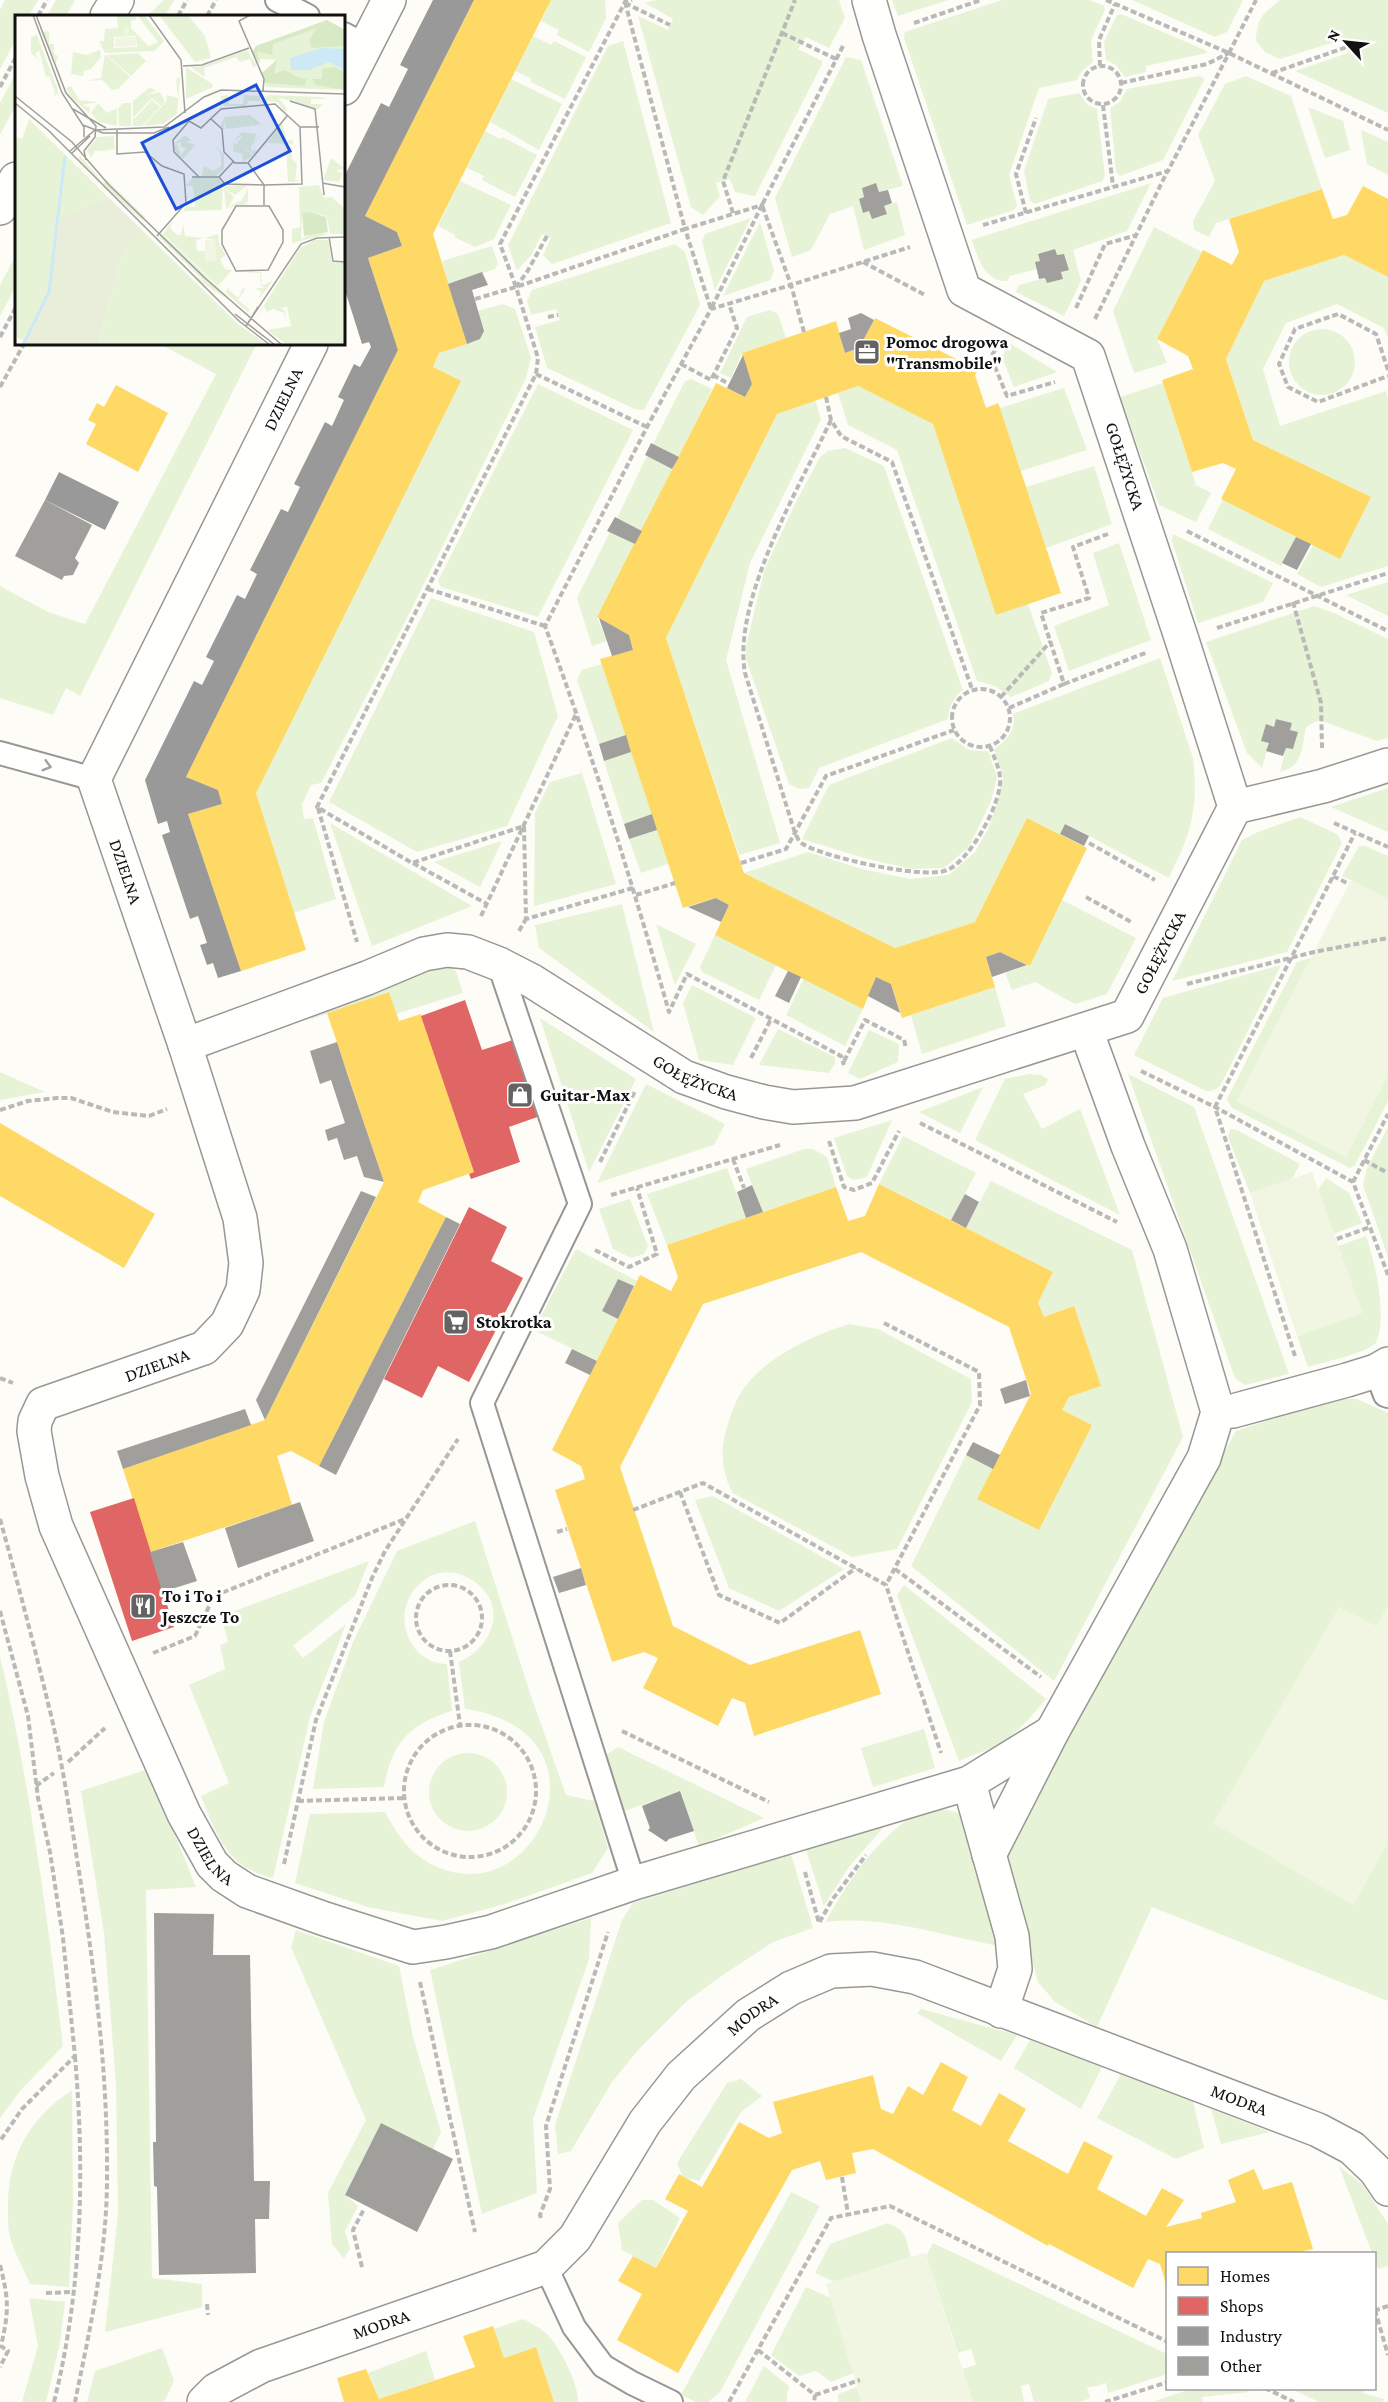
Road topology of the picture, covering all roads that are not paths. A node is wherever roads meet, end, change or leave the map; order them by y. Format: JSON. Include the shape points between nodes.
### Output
{"nodes":[{"id":1,"x":117,"y":0,"type":"edge"},
{"id":2,"x":277,"y":0,"type":"edge"},
{"id":3,"x":389,"y":0,"type":"edge"},
{"id":4,"x":869,"y":0,"type":"edge"},
{"id":5,"x":108,"y":15,"type":"edge"},
{"id":6,"x":306,"y":15,"type":"edge"},
{"id":7,"x":354,"y":40,"type":"edge"},
{"id":8,"x":345,"y":83,"type":"edge"},
{"id":9,"x":15,"y":181,"type":"edge"},
{"id":10,"x":0,"y":208,"type":"edge"},
{"id":11,"x":311,"y":345,"type":"edge"},
{"id":12,"x":0,"y":753,"type":"edge"},
{"id":13,"x":1388,"y":765,"type":"edge"},
{"id":14,"x":94,"y":779,"type":"junction"},
{"id":15,"x":1234,"y":807,"type":"junction"},
{"id":16,"x":499,"y":964,"type":"junction"},
{"id":17,"x":1086,"y":1030,"type":"junction"},
{"id":18,"x":185,"y":1045,"type":"junction"},
{"id":19,"x":1384,"y":1377,"type":"edge"},
{"id":20,"x":1218,"y":1412,"type":"junction"},
{"id":21,"x":1052,"y":1732,"type":"junction"},
{"id":22,"x":960,"y":1786,"type":"junction"},
{"id":23,"x":989,"y":1855,"type":"junction"},
{"id":24,"x":626,"y":1886,"type":"junction"},
{"id":25,"x":1001,"y":2011,"type":"junction"},
{"id":26,"x":1388,"y":2189,"type":"edge"},
{"id":27,"x":553,"y":2260,"type":"junction"},
{"id":28,"x":204,"y":2402,"type":"edge"},
{"id":29,"x":671,"y":2402,"type":"edge"}],
"edges":[{"from":1,"to":5,"type":"street"},
{"from":2,"to":6,"type":"lane"},
{"from":3,"to":7,"type":"street"},
{"from":4,"to":15,"type":"street","name":"GOŁĘŻYCKA","via":[[964,290],[1086,361],[1141,514]]},
{"from":7,"to":8,"type":"street"},
{"from":9,"to":10,"type":"street"},
{"from":11,"to":14,"type":"street","name":"DZIELNA"},
{"from":12,"to":14,"type":"lane","one_way":true},
{"from":13,"to":15,"type":"street","via":[[1323,786]]},
{"from":14,"to":18,"type":"street","name":"DZIELNA"},
{"from":15,"to":17,"type":"street","name":"GOŁĘŻYCKA","via":[[1127,1016]]},
{"from":16,"to":17,"type":"street","name":"GOŁĘŻYCKA","via":[[684,1077],[726,1092],[793,1107],[909,1101]]},
{"from":16,"to":18,"type":"street","name":"GOŁĘŻYCKA","via":[[464,952],[424,954]]},
{"from":16,"to":24,"type":"lane","via":[[580,1204],[482,1403],[579,1710]]},
{"from":17,"to":20,"type":"street","via":[[1170,1249]]},
{"from":18,"to":24,"type":"street","name":"DZIELNA","via":[[240,1218],[246,1263],[243,1290],[227,1324],[204,1348],[44,1404],[35,1421],[40,1467],[56,1526],[184,1814],[212,1864],[247,1891],[412,1947],[491,1932]]},
{"from":19,"to":20,"type":"street"},
{"from":20,"to":21,"type":"street","via":[[1204,1458]]},
{"from":21,"to":22,"type":"street","name":"DZIELNA"},
{"from":21,"to":23,"type":"street"},
{"from":22,"to":23,"type":"street"},
{"from":22,"to":24,"type":"street","name":"DZIELNA"},
{"from":23,"to":25,"type":"street","via":[[1012,1936],[1015,1970]]},
{"from":25,"to":26,"type":"street","name":"MODRA","via":[[1318,2130],[1352,2148],[1376,2170]]},
{"from":25,"to":27,"type":"street","name":"MODRA","via":[[915,1977],[872,1969],[831,1971],[791,1988],[748,2015],[681,2076],[645,2122],[575,2238]]},
{"from":27,"to":28,"type":"street","name":"MODRA","via":[[261,2366],[216,2390]]},
{"from":27,"to":29,"type":"lane","via":[[574,2327],[603,2366]]}]}
